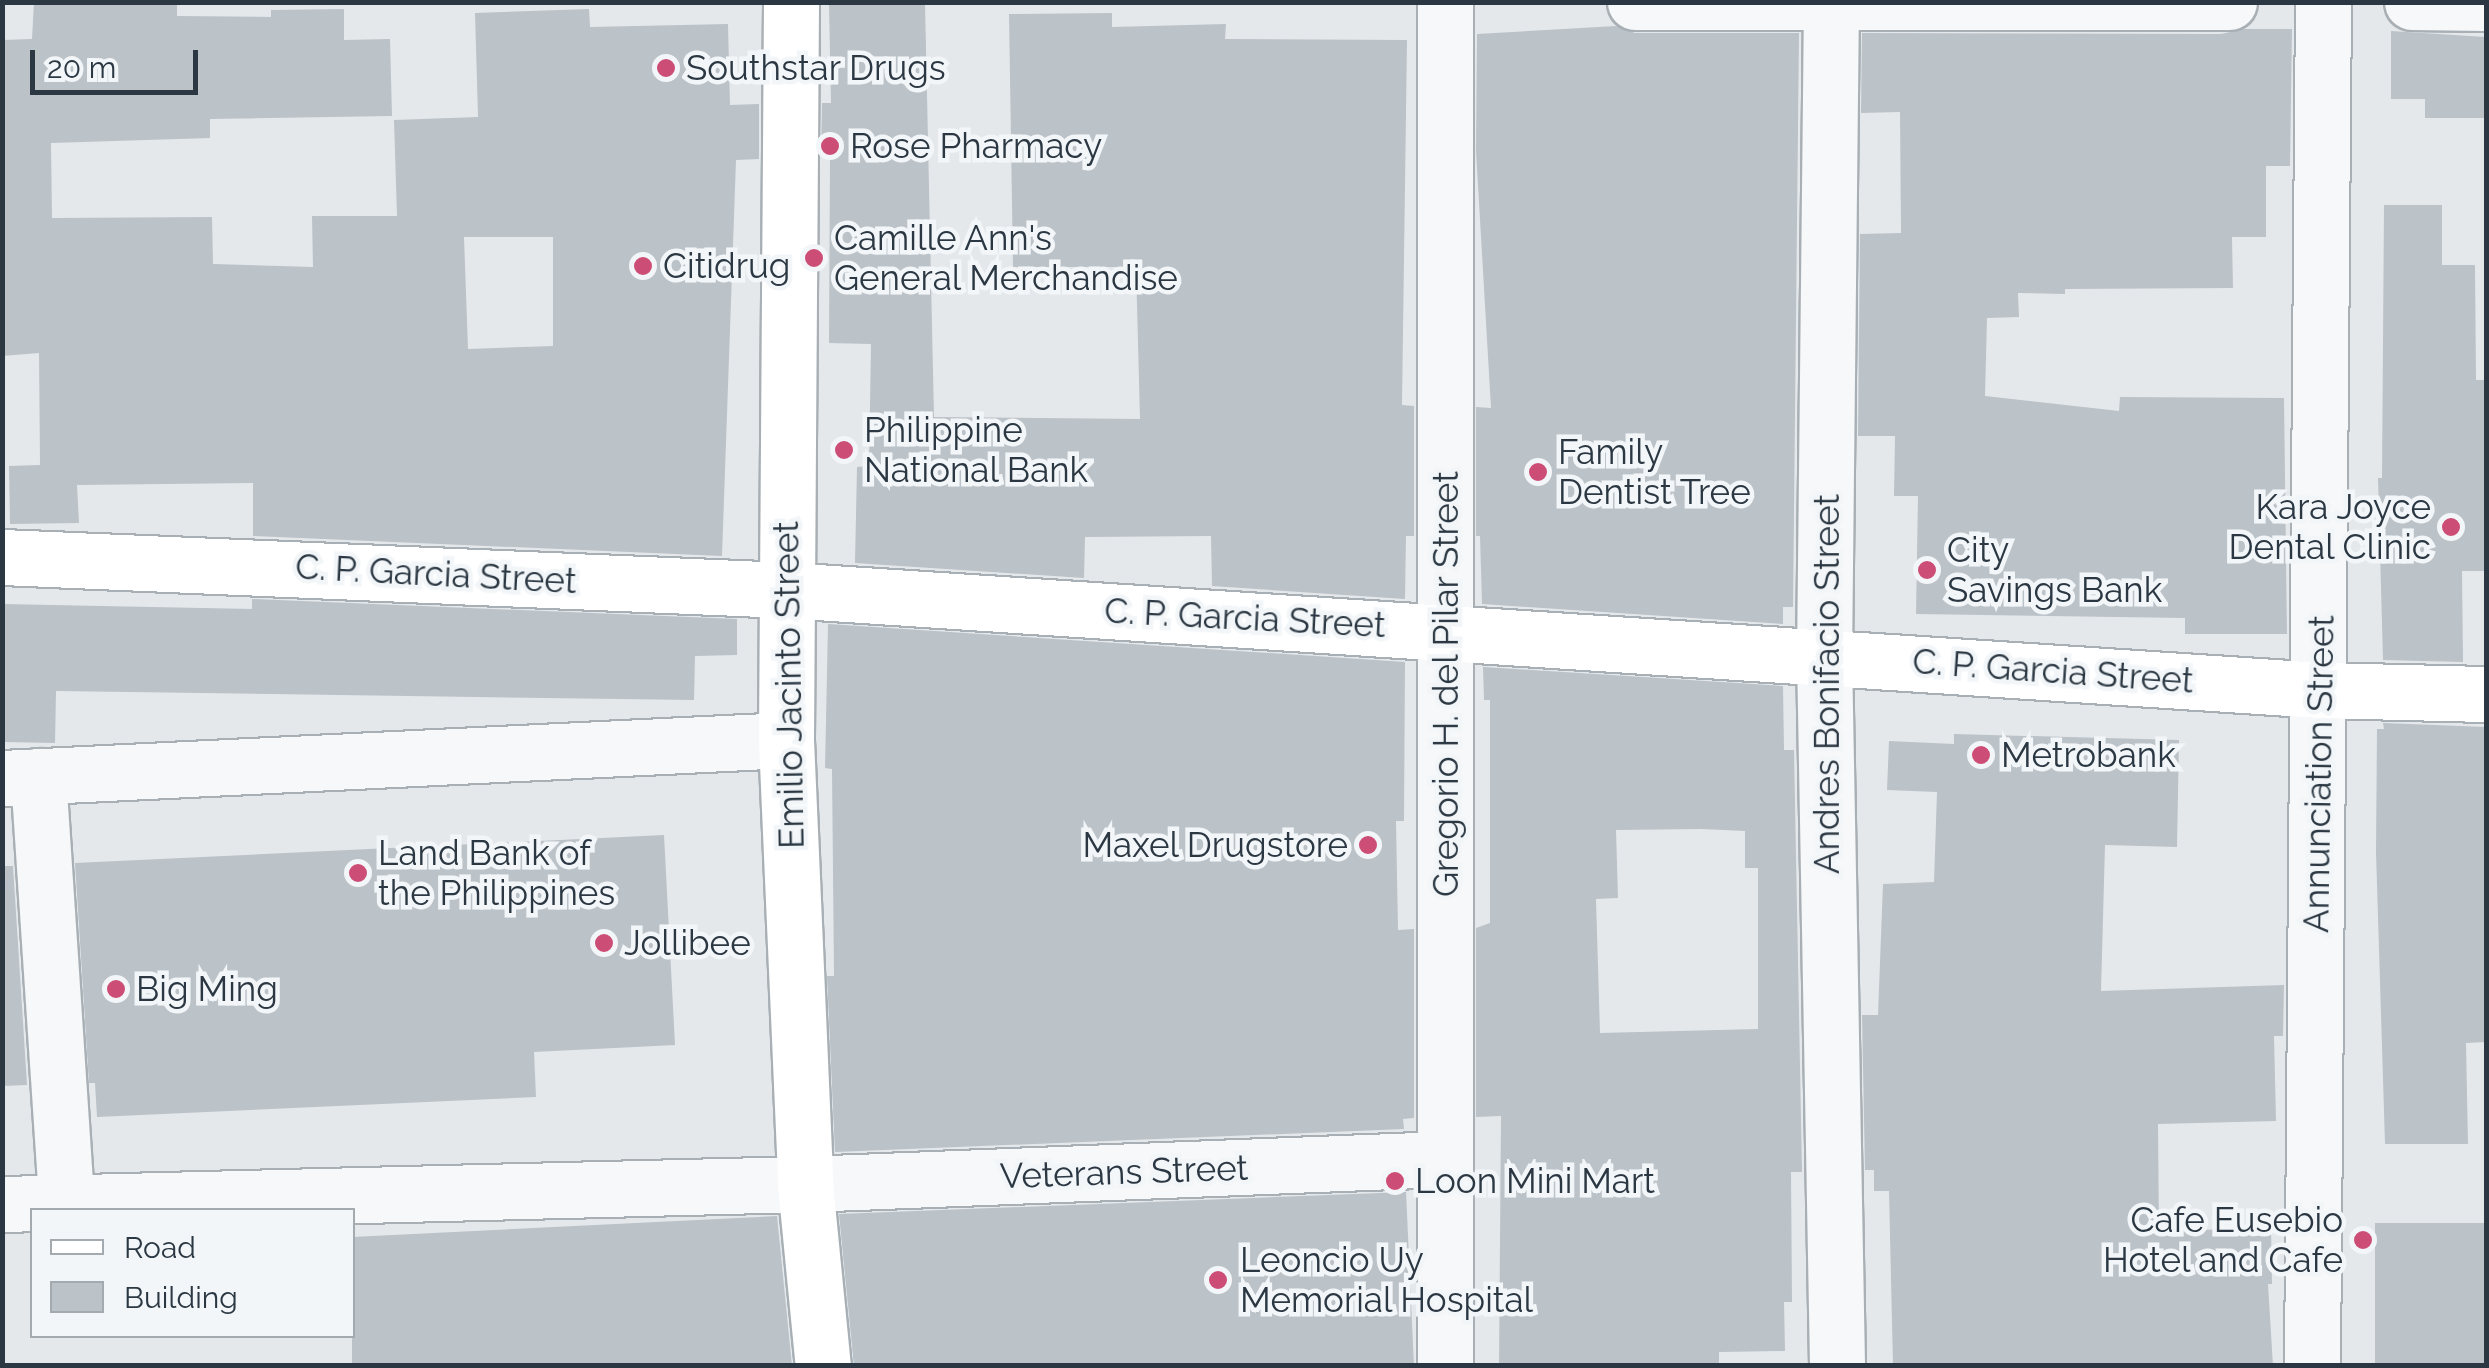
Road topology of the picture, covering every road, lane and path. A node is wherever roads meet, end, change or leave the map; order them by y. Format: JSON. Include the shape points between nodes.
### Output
{"nodes":[{"id":1,"x":791,"y":2,"type":"edge"},
{"id":2,"x":1446,"y":2,"type":"edge"},
{"id":3,"x":1635,"y":2,"type":"edge"},
{"id":4,"x":2230,"y":2,"type":"edge"},
{"id":5,"x":2323,"y":2,"type":"edge"},
{"id":6,"x":2412,"y":2,"type":"edge"},
{"id":7,"x":1831,"y":3,"type":"edge"},
{"id":8,"x":2486,"y":3,"type":"edge"},
{"id":9,"x":2,"y":557,"type":"edge"},
{"id":10,"x":786,"y":590,"type":"junction"},
{"id":11,"x":1448,"y":631,"type":"junction"},
{"id":12,"x":1824,"y":655,"type":"junction"},
{"id":13,"x":2321,"y":690,"type":"junction"},
{"id":14,"x":2486,"y":694,"type":"edge"},
{"id":15,"x":786,"y":740,"type":"junction"},
{"id":16,"x":20,"y":777,"type":"edge"},
{"id":17,"x":1444,"y":1159,"type":"junction"},
{"id":18,"x":805,"y":1184,"type":"junction"},
{"id":19,"x":66,"y":1203,"type":"junction"},
{"id":20,"x":2,"y":1204,"type":"edge"},
{"id":21,"x":823,"y":1366,"type":"edge"},
{"id":22,"x":1446,"y":1366,"type":"edge"},
{"id":23,"x":1837,"y":1366,"type":"edge"},
{"id":24,"x":2312,"y":1366,"type":"edge"}],
"edges":[{"from":1,"to":10,"type":"main road","name":"Emilio Jacinto Street"},
{"from":2,"to":11,"type":"street","name":"Gregorio H. del Pilar Street"},
{"from":3,"to":7,"type":"street"},
{"from":4,"to":7,"type":"street"},
{"from":5,"to":13,"type":"street","name":"Annunciation Street"},
{"from":6,"to":8,"type":"street"},
{"from":7,"to":12,"type":"street","name":"Andres Bonifacio Street"},
{"from":9,"to":10,"type":"main road","name":"C. P. Garcia Street"},
{"from":10,"to":11,"type":"main road","name":"C. P. Garcia Street"},
{"from":10,"to":15,"type":"main road","name":"Emilio Jacinto Street"},
{"from":11,"to":12,"type":"main road","name":"C. P. Garcia Street"},
{"from":11,"to":17,"type":"street","name":"Gregorio H. del Pilar Street"},
{"from":12,"to":13,"type":"main road","name":"C. P. Garcia Street"},
{"from":12,"to":23,"type":"street","name":"Andres Bonifacio Street"},
{"from":13,"to":14,"type":"main road","name":"C. P. Garcia Street"},
{"from":13,"to":24,"type":"street","name":"Annunciation Street"},
{"from":15,"to":16,"type":"street"},
{"from":15,"to":18,"type":"main road","name":"Emilio Jacinto Street"},
{"from":16,"to":19,"type":"street"},
{"from":17,"to":18,"type":"street","name":"Veterans Street"},
{"from":17,"to":22,"type":"street","name":"Gregorio H. del Pilar Street"},
{"from":18,"to":19,"type":"street","name":"Veterans Street"},
{"from":18,"to":21,"type":"main road","name":"Emilio Jacinto Street"},
{"from":19,"to":20,"type":"street","name":"Veterans Street"}]}
